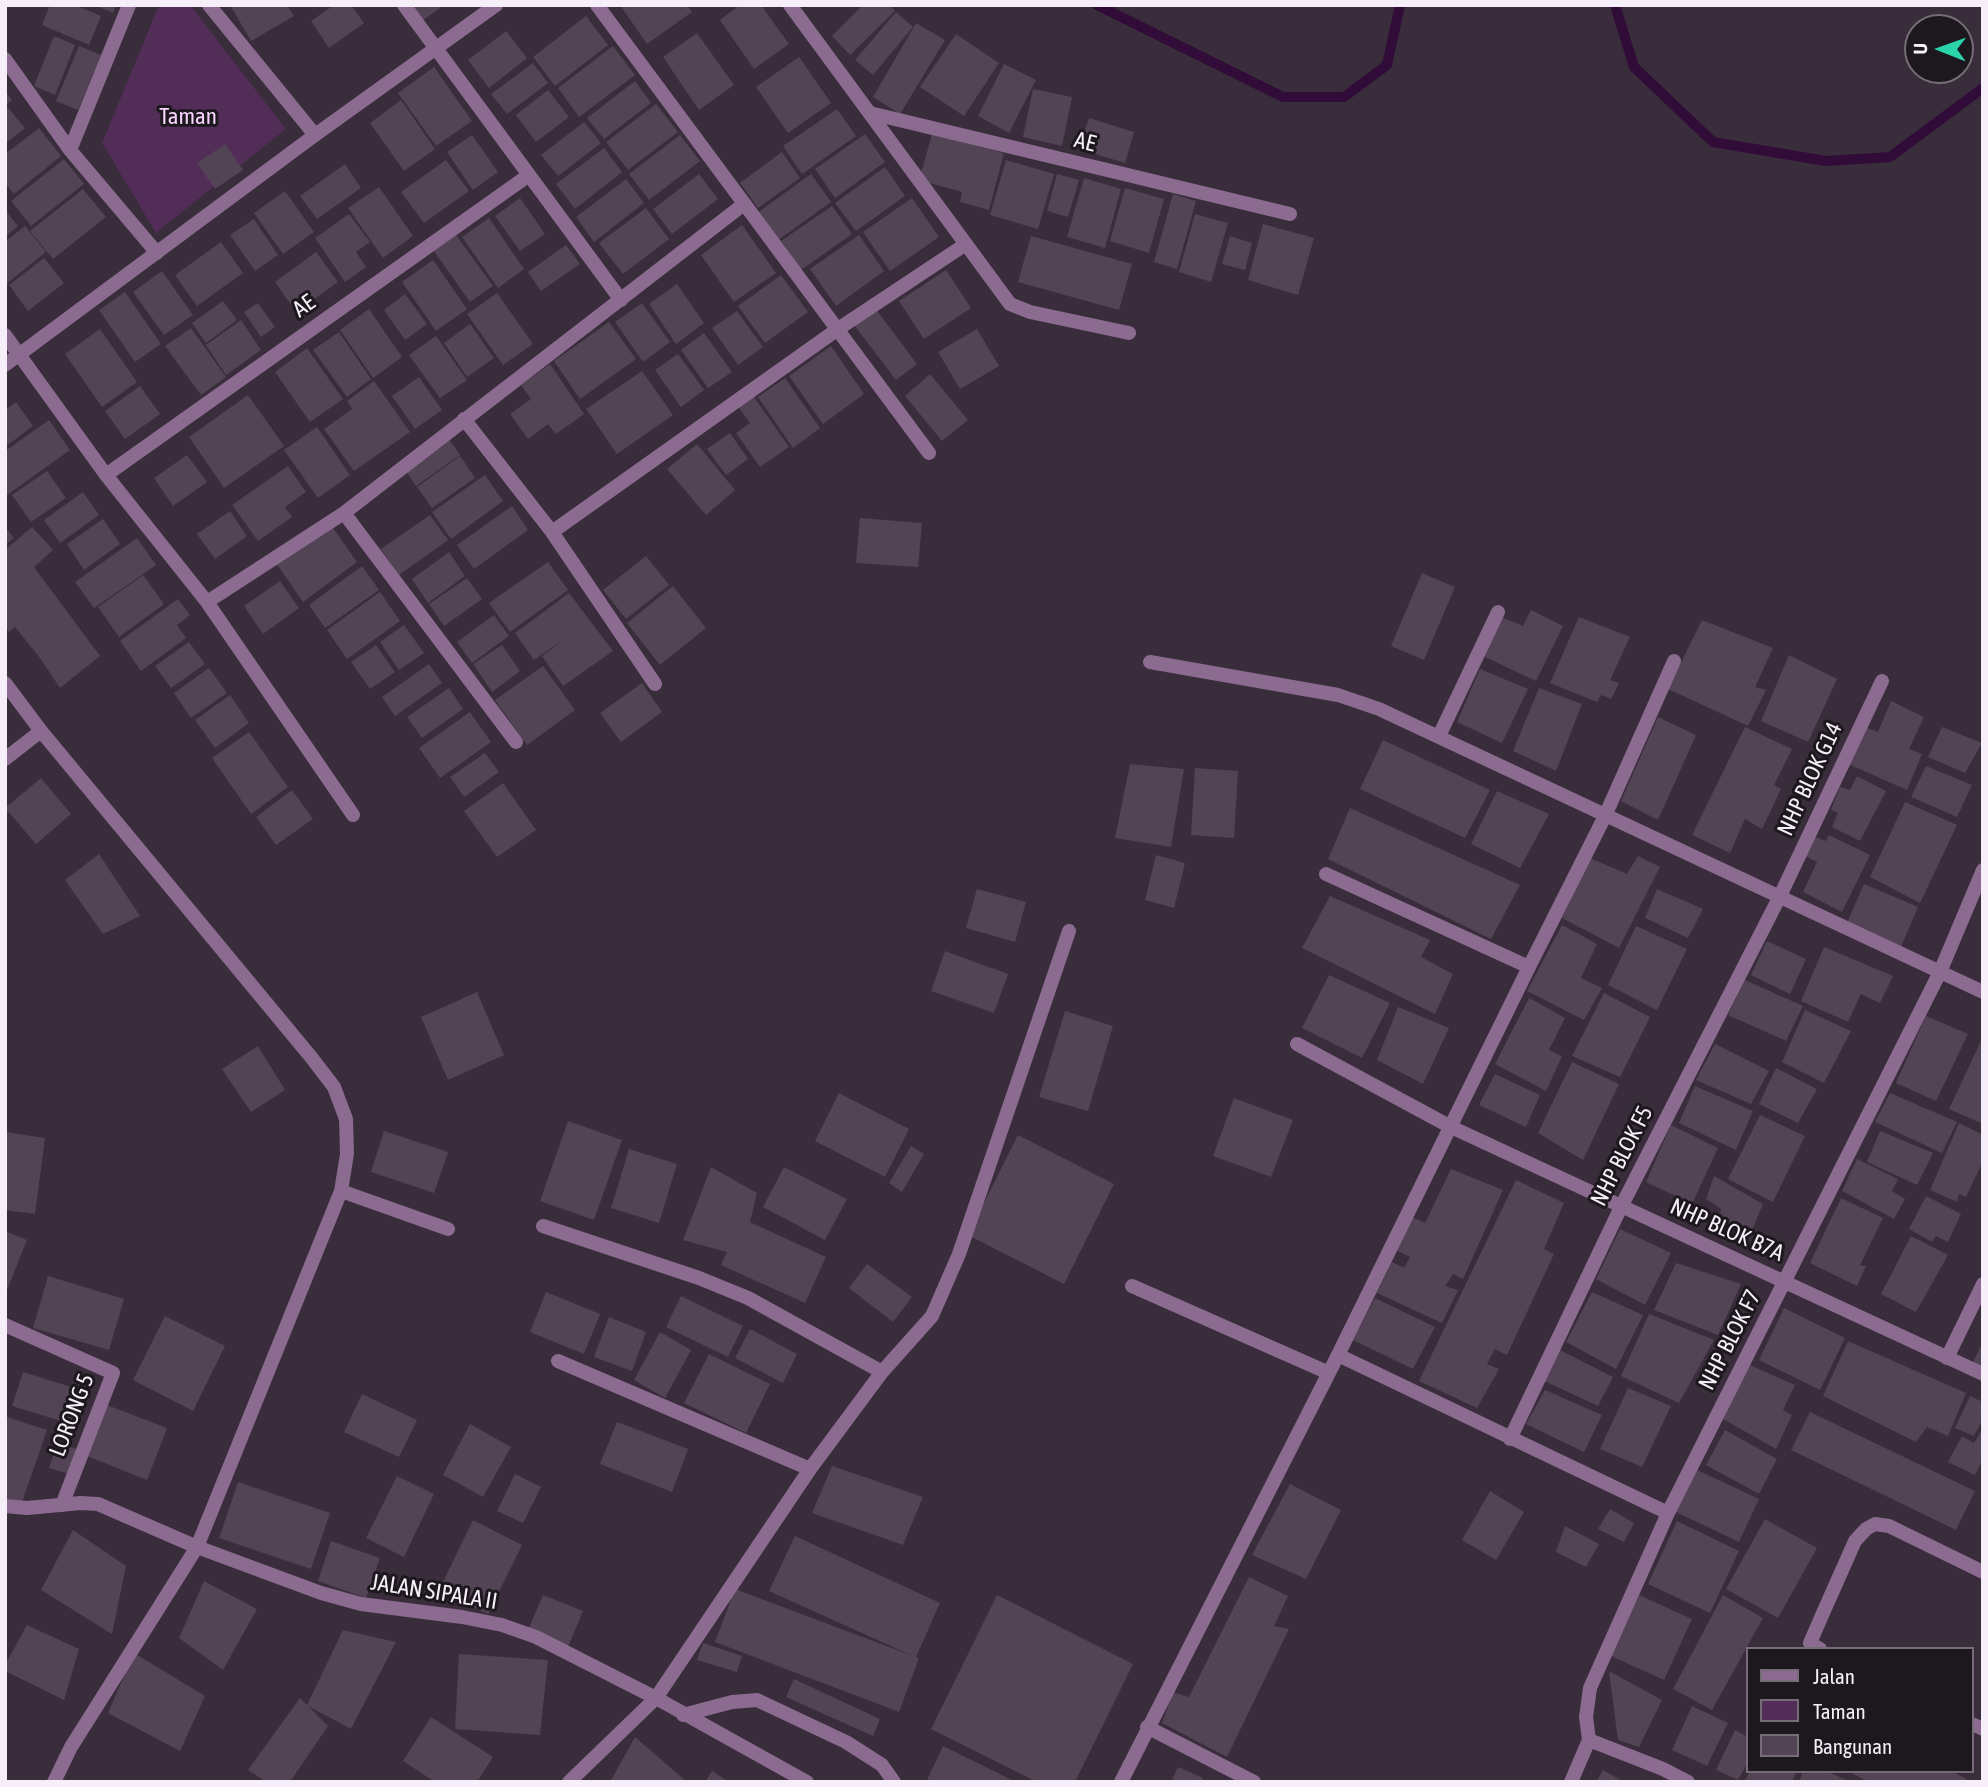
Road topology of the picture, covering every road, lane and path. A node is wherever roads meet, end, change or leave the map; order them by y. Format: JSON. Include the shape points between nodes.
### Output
{"nodes":[{"id":1,"x":129,"y":5,"type":"edge"},
{"id":2,"x":209,"y":5,"type":"edge"},
{"id":3,"x":404,"y":5,"type":"edge"},
{"id":4,"x":496,"y":5,"type":"edge"},
{"id":5,"x":597,"y":5,"type":"edge"},
{"id":6,"x":790,"y":5,"type":"edge"},
{"id":7,"x":436,"y":49,"type":"junction"},
{"id":8,"x":5,"y":59,"type":"edge"},
{"id":9,"x":870,"y":113,"type":"junction"},
{"id":10,"x":315,"y":135,"type":"junction"},
{"id":11,"x":70,"y":150,"type":"junction"},
{"id":12,"x":529,"y":175,"type":"junction"},
{"id":13,"x":744,"y":204,"type":"junction"},
{"id":14,"x":1290,"y":214,"type":"dead end"},
{"id":15,"x":966,"y":244,"type":"junction"},
{"id":16,"x":157,"y":253,"type":"junction"},
{"id":17,"x":621,"y":300,"type":"junction"},
{"id":18,"x":838,"y":329,"type":"junction"},
{"id":19,"x":1129,"y":332,"type":"dead end"},
{"id":20,"x":5,"y":335,"type":"edge"},
{"id":21,"x":20,"y":354,"type":"junction"},
{"id":22,"x":5,"y":365,"type":"edge"},
{"id":23,"x":464,"y":419,"type":"junction"},
{"id":24,"x":929,"y":453,"type":"dead end"},
{"id":25,"x":106,"y":475,"type":"junction"},
{"id":26,"x":344,"y":513,"type":"junction"},
{"id":27,"x":552,"y":532,"type":"junction"},
{"id":28,"x":207,"y":602,"type":"junction"},
{"id":29,"x":1498,"y":612,"type":"dead end"},
{"id":30,"x":1674,"y":661,"type":"dead end"},
{"id":31,"x":1150,"y":662,"type":"dead end"},
{"id":32,"x":1882,"y":681,"type":"dead end"},
{"id":33,"x":5,"y":683,"type":"edge"},
{"id":34,"x":655,"y":684,"type":"dead end"},
{"id":35,"x":41,"y":731,"type":"junction"},
{"id":36,"x":1439,"y":736,"type":"junction"},
{"id":37,"x":516,"y":742,"type":"dead end"},
{"id":38,"x":5,"y":759,"type":"edge"},
{"id":39,"x":353,"y":815,"type":"dead end"},
{"id":40,"x":1605,"y":816,"type":"junction"},
{"id":41,"x":1983,"y":870,"type":"edge"},
{"id":42,"x":1326,"y":874,"type":"dead end"},
{"id":43,"x":1780,"y":896,"type":"junction"},
{"id":44,"x":1069,"y":931,"type":"dead end"},
{"id":45,"x":1529,"y":967,"type":"junction"},
{"id":46,"x":1940,"y":972,"type":"junction"},
{"id":47,"x":1983,"y":992,"type":"edge"},
{"id":48,"x":1297,"y":1044,"type":"dead end"},
{"id":49,"x":1451,"y":1127,"type":"junction"},
{"id":50,"x":341,"y":1191,"type":"junction"},
{"id":51,"x":1621,"y":1207,"type":"junction"},
{"id":52,"x":543,"y":1226,"type":"dead end"},
{"id":53,"x":448,"y":1229,"type":"dead end"},
{"id":54,"x":1786,"y":1282,"type":"junction"},
{"id":55,"x":1983,"y":1284,"type":"edge"},
{"id":56,"x":1132,"y":1286,"type":"dead end"},
{"id":57,"x":5,"y":1325,"type":"edge"},
{"id":58,"x":1338,"y":1355,"type":"junction"},
{"id":59,"x":1947,"y":1358,"type":"junction"},
{"id":60,"x":558,"y":1361,"type":"dead end"},
{"id":61,"x":882,"y":1372,"type":"junction"},
{"id":62,"x":1329,"y":1373,"type":"junction"},
{"id":63,"x":1983,"y":1374,"type":"edge"},
{"id":64,"x":1510,"y":1439,"type":"junction"},
{"id":65,"x":810,"y":1469,"type":"junction"},
{"id":66,"x":62,"y":1505,"type":"junction"},
{"id":67,"x":5,"y":1506,"type":"edge"},
{"id":68,"x":1668,"y":1513,"type":"junction"},
{"id":69,"x":197,"y":1547,"type":"junction"},
{"id":70,"x":1983,"y":1572,"type":"edge"},
{"id":71,"x":1812,"y":1647,"type":"edge"},
{"id":72,"x":656,"y":1698,"type":"junction"},
{"id":73,"x":683,"y":1714,"type":"junction"},
{"id":74,"x":1147,"y":1727,"type":"junction"},
{"id":75,"x":1589,"y":1740,"type":"junction"},
{"id":76,"x":54,"y":1782,"type":"edge"},
{"id":77,"x":569,"y":1782,"type":"edge"},
{"id":78,"x":807,"y":1782,"type":"edge"},
{"id":79,"x":894,"y":1782,"type":"edge"},
{"id":80,"x":1121,"y":1782,"type":"edge"},
{"id":81,"x":1254,"y":1782,"type":"edge"},
{"id":82,"x":1571,"y":1782,"type":"edge"},
{"id":83,"x":1688,"y":1782,"type":"edge"}],
"edges":[{"from":1,"to":11,"type":"street"},
{"from":2,"to":10,"type":"street"},
{"from":3,"to":7,"type":"street"},
{"from":4,"to":7,"type":"street"},
{"from":5,"to":13,"type":"street"},
{"from":6,"to":9,"type":"street"},
{"from":7,"to":10,"type":"street"},
{"from":7,"to":12,"type":"street"},
{"from":8,"to":11,"type":"street"},
{"from":9,"to":14,"type":"street","name":"AE"},
{"from":9,"to":15,"type":"street"},
{"from":10,"to":16,"type":"street"},
{"from":11,"to":16,"type":"street"},
{"from":12,"to":17,"type":"street"},
{"from":12,"to":25,"type":"street","name":"AE"},
{"from":13,"to":17,"type":"street"},
{"from":13,"to":18,"type":"street"},
{"from":15,"to":18,"type":"street"},
{"from":15,"to":19,"type":"street","via":[[1010,304]]},
{"from":16,"to":21,"type":"street"},
{"from":17,"to":23,"type":"street"},
{"from":18,"to":24,"type":"street"},
{"from":18,"to":27,"type":"street"},
{"from":20,"to":21,"type":"street"},
{"from":21,"to":22,"type":"street"},
{"from":21,"to":25,"type":"street"},
{"from":23,"to":26,"type":"street"},
{"from":23,"to":27,"type":"street"},
{"from":25,"to":28,"type":"street"},
{"from":26,"to":28,"type":"street"},
{"from":26,"to":37,"type":"street"},
{"from":27,"to":34,"type":"street"},
{"from":28,"to":39,"type":"street"},
{"from":29,"to":36,"type":"street"},
{"from":30,"to":40,"type":"street"},
{"from":31,"to":36,"type":"street","via":[[1338,695]]},
{"from":32,"to":43,"type":"street","name":"NHP BLOK G14"},
{"from":33,"to":35,"type":"street"},
{"from":35,"to":38,"type":"street"},
{"from":35,"to":50,"type":"street","via":[[334,1087],[346,1119]]},
{"from":36,"to":40,"type":"street"},
{"from":40,"to":43,"type":"street"},
{"from":40,"to":45,"type":"street"},
{"from":41,"to":46,"type":"street","name":"NHP BLOK F7"},
{"from":42,"to":45,"type":"street"},
{"from":43,"to":46,"type":"street"},
{"from":43,"to":51,"type":"street","name":"NHP BLOK F5"},
{"from":44,"to":61,"type":"street","via":[[942,1297],[921,1329]]},
{"from":45,"to":49,"type":"street"},
{"from":46,"to":47,"type":"street"},
{"from":46,"to":54,"type":"street","name":"NHP BLOK F7"},
{"from":48,"to":49,"type":"street","name":"NHP BLOK B7A"},
{"from":49,"to":51,"type":"street","name":"NHP BLOK B7A"},
{"from":49,"to":58,"type":"street"},
{"from":50,"to":53,"type":"street"},
{"from":50,"to":69,"type":"street"},
{"from":51,"to":54,"type":"street","name":"NHP BLOK B7A"},
{"from":51,"to":64,"type":"street","name":"NHP BLOK F5"},
{"from":52,"to":61,"type":"street","via":[[748,1298]]},
{"from":54,"to":59,"type":"street","name":"NHP BLOK B7A"},
{"from":54,"to":68,"type":"street","name":"NHP BLOK F7"},
{"from":55,"to":59,"type":"street"},
{"from":56,"to":62,"type":"street"},
{"from":57,"to":66,"type":"street","name":"LORONG 5","via":[[113,1373]]},
{"from":58,"to":62,"type":"street"},
{"from":58,"to":64,"type":"street"},
{"from":59,"to":63,"type":"street","name":"NHP BLOK B7A"},
{"from":60,"to":65,"type":"street"},
{"from":61,"to":65,"type":"street"},
{"from":62,"to":74,"type":"street"},
{"from":64,"to":68,"type":"street"},
{"from":65,"to":72,"type":"street"},
{"from":66,"to":67,"type":"street","name":"JALAN SIPALA II"},
{"from":66,"to":69,"type":"street","name":"JALAN SIPALA II","via":[[98,1504]]},
{"from":68,"to":75,"type":"street","name":"NHP BLOK F7","via":[[1590,1688]]},
{"from":69,"to":72,"type":"street","name":"JALAN SIPALA II","via":[[361,1604],[502,1625],[536,1637]]},
{"from":69,"to":76,"type":"street"},
{"from":70,"to":71,"type":"street","via":[[1889,1526],[1875,1524],[1855,1541]]},
{"from":72,"to":73,"type":"street","name":"JALAN SIPALA II"},
{"from":72,"to":77,"type":"street"},
{"from":73,"to":78,"type":"street","name":"JALAN SIPALA II"},
{"from":73,"to":79,"type":"street","via":[[757,1700],[846,1742],[883,1765]]},
{"from":74,"to":80,"type":"street"},
{"from":74,"to":81,"type":"street"},
{"from":75,"to":82,"type":"street"},
{"from":75,"to":83,"type":"street"}]}
